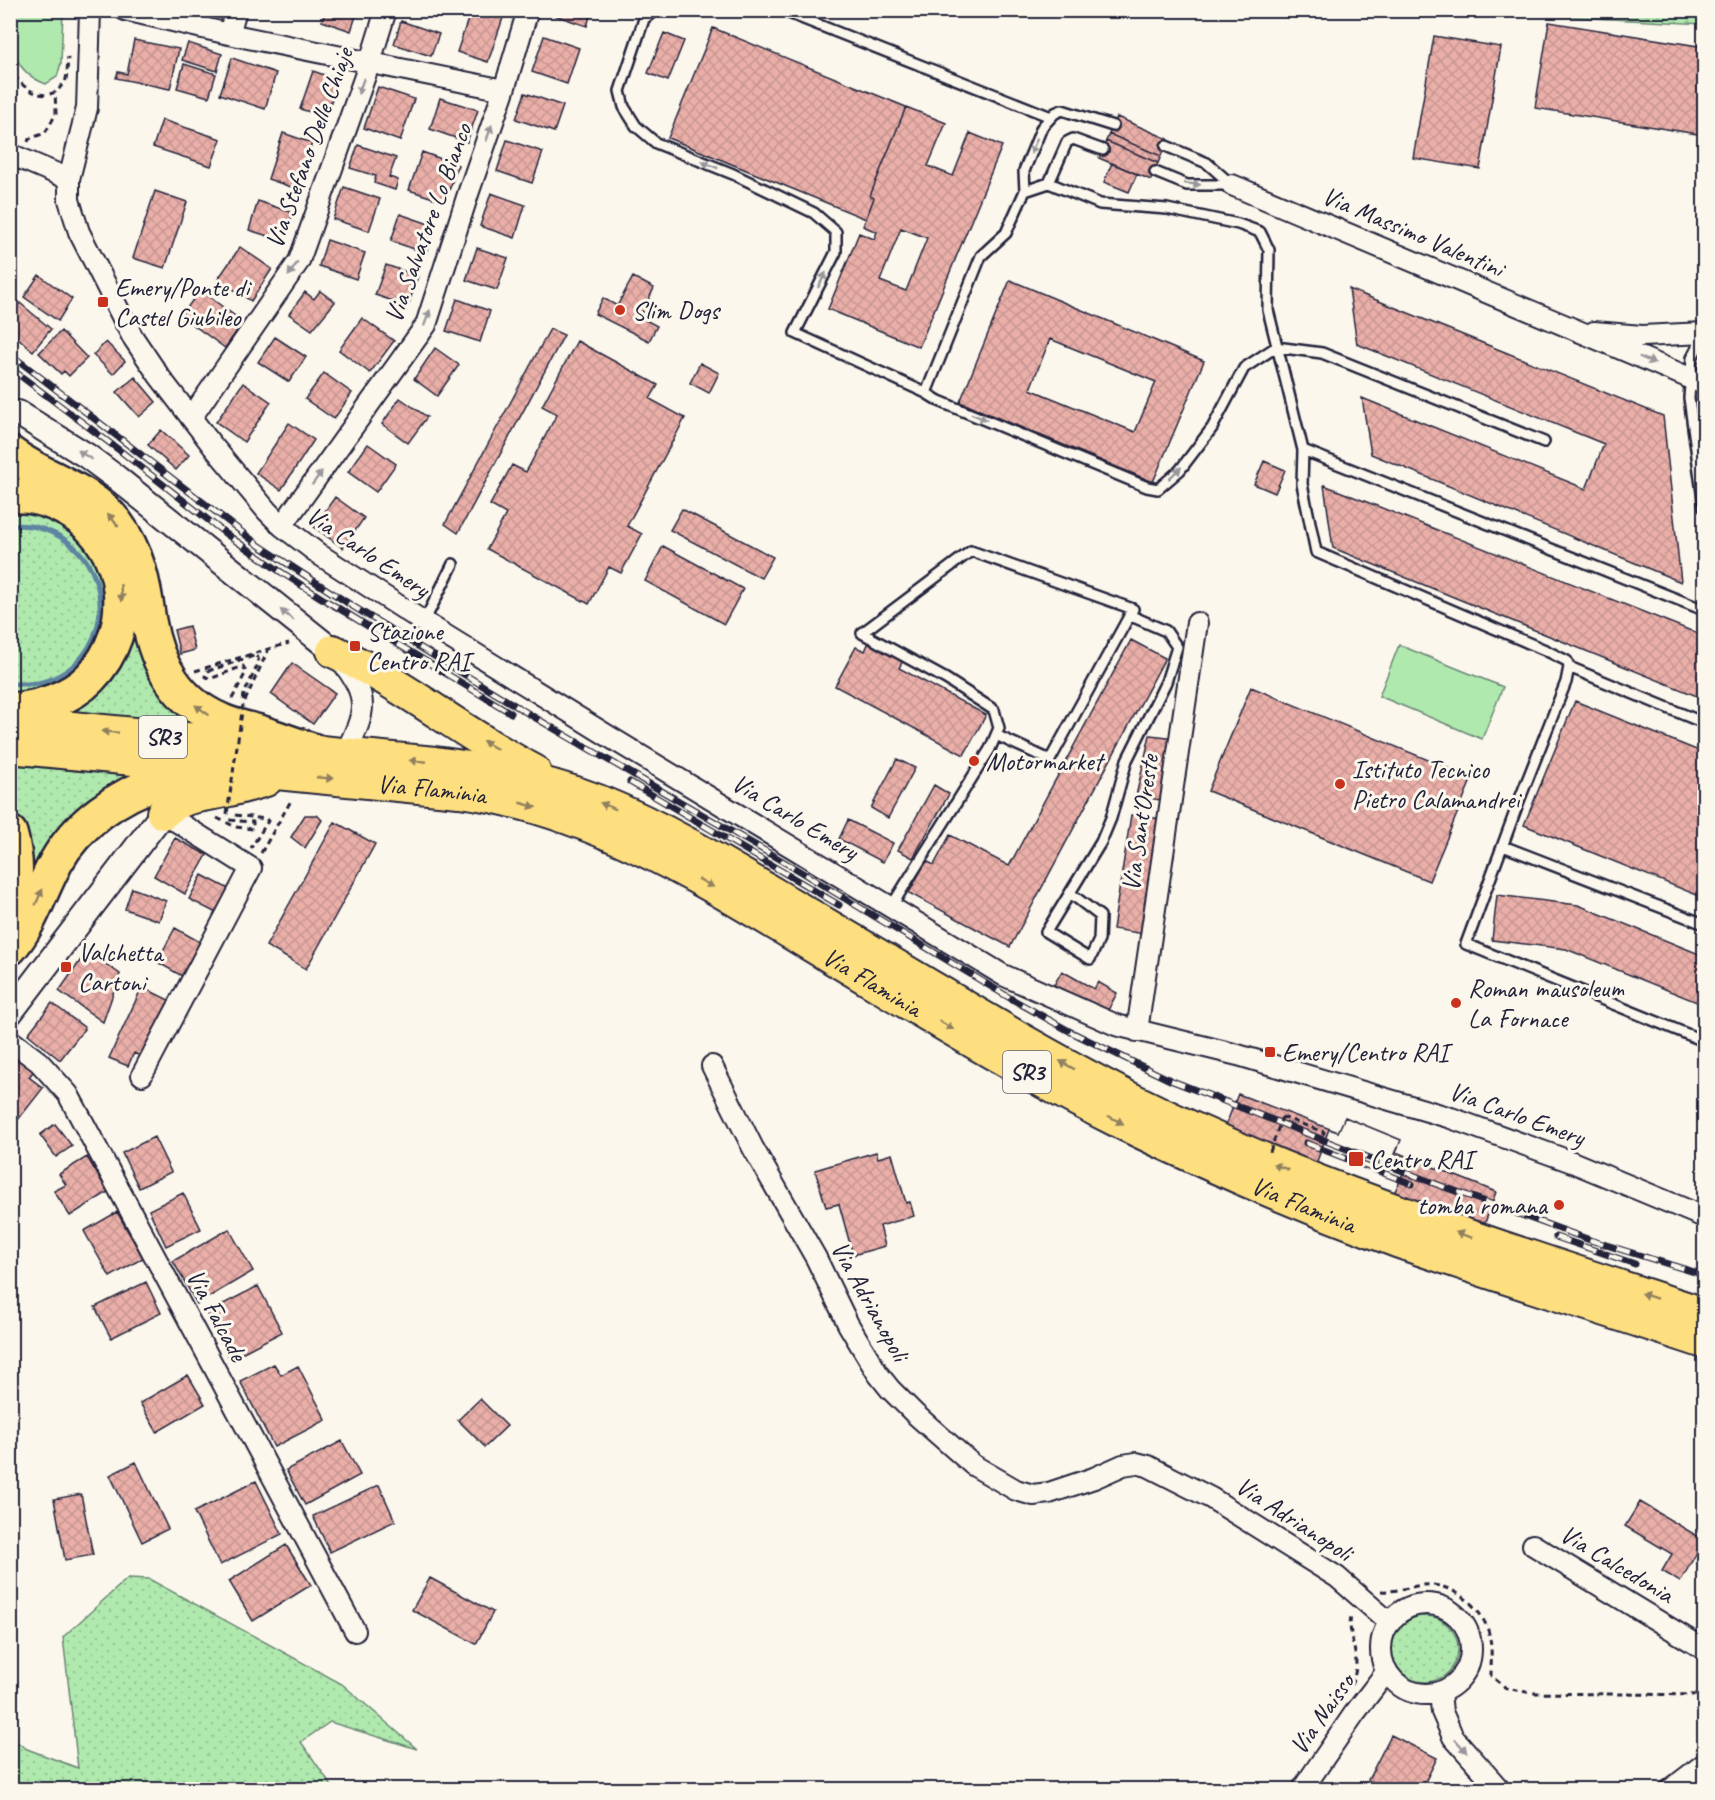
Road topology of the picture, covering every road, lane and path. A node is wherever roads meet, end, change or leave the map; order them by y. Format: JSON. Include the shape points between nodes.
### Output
{"nodes":[{"id":1,"x":90,"y":10,"type":"edge"},
{"id":2,"x":125,"y":10,"type":"edge"},
{"id":3,"x":237,"y":10,"type":"edge"},
{"id":4,"x":386,"y":10,"type":"edge"},
{"id":5,"x":528,"y":10,"type":"edge"},
{"id":6,"x":655,"y":10,"type":"edge"},
{"id":7,"x":781,"y":10,"type":"edge"},
{"id":8,"x":229,"y":34,"type":"junction"},
{"id":9,"x":68,"y":54,"type":"dead end"},
{"id":10,"x":370,"y":62,"type":"junction"},
{"id":11,"x":10,"y":66,"type":"edge"},
{"id":12,"x":504,"y":90,"type":"junction"},
{"id":13,"x":55,"y":92,"type":"junction"},
{"id":14,"x":1051,"y":117,"type":"junction"},
{"id":15,"x":1113,"y":126,"type":"dead end"},
{"id":16,"x":1166,"y":146,"type":"dead end"},
{"id":17,"x":19,"y":149,"type":"edge"},
{"id":18,"x":1103,"y":150,"type":"dead end"},
{"id":19,"x":1155,"y":172,"type":"dead end"},
{"id":20,"x":69,"y":179,"type":"junction"},
{"id":21,"x":1048,"y":183,"type":"junction"},
{"id":22,"x":1232,"y":185,"type":"junction"},
{"id":23,"x":1025,"y":191,"type":"junction"},
{"id":24,"x":1573,"y":330,"type":"junction"},
{"id":25,"x":1704,"y":334,"type":"edge"},
{"id":26,"x":1276,"y":346,"type":"junction"},
{"id":27,"x":1697,"y":381,"type":"edge"},
{"id":28,"x":926,"y":393,"type":"junction"},
{"id":29,"x":18,"y":413,"type":"dead end"},
{"id":30,"x":191,"y":418,"type":"junction"},
{"id":31,"x":1544,"y":442,"type":"dead end"},
{"id":32,"x":1304,"y":450,"type":"junction"},
{"id":33,"x":10,"y":453,"type":"edge"},
{"id":34,"x":10,"y":496,"type":"edge"},
{"id":35,"x":1704,"y":507,"type":"edge"},
{"id":36,"x":282,"y":526,"type":"junction"},
{"id":37,"x":453,"y":564,"type":"dead end"},
{"id":38,"x":1704,"y":610,"type":"edge"},
{"id":39,"x":1129,"y":615,"type":"junction"},
{"id":40,"x":424,"y":622,"type":"junction"},
{"id":41,"x":1197,"y":622,"type":"dead end"},
{"id":42,"x":269,"y":648,"type":"junction"},
{"id":43,"x":296,"y":649,"type":"dead end"},
{"id":44,"x":333,"y":651,"type":"junction"},
{"id":45,"x":1569,"y":668,"type":"junction"},
{"id":46,"x":199,"y":679,"type":"dead end"},
{"id":47,"x":243,"y":705,"type":"junction"},
{"id":48,"x":228,"y":707,"type":"dead end"},
{"id":49,"x":10,"y":710,"type":"edge"},
{"id":50,"x":10,"y":722,"type":"edge"},
{"id":51,"x":1704,"y":723,"type":"edge"},
{"id":52,"x":996,"y":735,"type":"junction"},
{"id":53,"x":10,"y":747,"type":"edge"},
{"id":54,"x":312,"y":764,"type":"junction"},
{"id":55,"x":237,"y":770,"type":"junction"},
{"id":56,"x":577,"y":794,"type":"junction"},
{"id":57,"x":163,"y":813,"type":"junction"},
{"id":58,"x":227,"y":814,"type":"junction"},
{"id":59,"x":236,"y":827,"type":"dead end"},
{"id":60,"x":10,"y":833,"type":"edge"},
{"id":61,"x":242,"y":844,"type":"dead end"},
{"id":62,"x":1503,"y":846,"type":"junction"},
{"id":63,"x":258,"y":860,"type":"dead end"},
{"id":64,"x":1070,"y":893,"type":"junction"},
{"id":65,"x":10,"y":903,"type":"edge"},
{"id":66,"x":891,"y":907,"type":"junction"},
{"id":67,"x":1704,"y":924,"type":"edge"},
{"id":68,"x":10,"y":948,"type":"edge"},
{"id":69,"x":10,"y":1014,"type":"edge"},
{"id":70,"x":1137,"y":1031,"type":"junction"},
{"id":71,"x":10,"y":1040,"type":"edge"},
{"id":72,"x":1704,"y":1041,"type":"edge"},
{"id":73,"x":712,"y":1066,"type":"dead end"},
{"id":74,"x":142,"y":1075,"type":"dead end"},
{"id":75,"x":1322,"y":1136,"type":"dead end"},
{"id":76,"x":1270,"y":1152,"type":"dead end"},
{"id":77,"x":1704,"y":1217,"type":"edge"},
{"id":78,"x":1704,"y":1314,"type":"edge"},
{"id":79,"x":1704,"y":1342,"type":"edge"},
{"id":80,"x":1533,"y":1545,"type":"dead end"},
{"id":81,"x":1362,"y":1599,"type":"junction"},
{"id":82,"x":1390,"y":1623,"type":"junction"},
{"id":83,"x":355,"y":1631,"type":"dead end"},
{"id":84,"x":1704,"y":1649,"type":"edge"},
{"id":85,"x":1387,"y":1671,"type":"junction"},
{"id":86,"x":1349,"y":1687,"type":"dead end"},
{"id":87,"x":1440,"y":1692,"type":"junction"},
{"id":88,"x":1704,"y":1695,"type":"edge"},
{"id":89,"x":1704,"y":1764,"type":"edge"},
{"id":90,"x":1302,"y":1790,"type":"edge"},
{"id":91,"x":1500,"y":1790,"type":"edge"},
{"id":92,"x":1670,"y":1790,"type":"edge"}],
"edges":[{"from":1,"to":20,"type":"street","name":"Via Carlo Emery","via":[[87,108]]},
{"from":2,"to":8,"type":"street"},
{"from":3,"to":8,"type":"street"},
{"from":4,"to":10,"type":"street","name":"Via Stefano Delle Chiaje"},
{"from":5,"to":12,"type":"street","name":"Via Salvatore Lo Bianco"},
{"from":28,"to":6,"type":"lane","one_way":true,"via":[[795,333],[836,252],[836,232],[814,213],[656,143],[636,126],[624,107],[620,91],[644,19]]},
{"from":7,"to":14,"type":"lane"},
{"from":8,"to":10,"type":"street"},
{"from":9,"to":13,"type":"path","via":[[65,82]]},
{"from":10,"to":12,"type":"street"},
{"from":10,"to":30,"type":"street","name":"Via Stefano Delle Chiaje","one_way":true,"via":[[299,261]]},
{"from":11,"to":13,"type":"path","via":[[21,84],[34,93]]},
{"from":36,"to":12,"type":"street","name":"Via Salvatore Lo Bianco","one_way":true,"via":[[426,325]]},
{"from":13,"to":17,"type":"path","via":[[56,114],[45,133],[29,139]]},
{"from":14,"to":15,"type":"lane","via":[[1062,110]]},
{"from":14,"to":23,"type":"lane","one_way":true,"via":[[1042,127],[1024,171]]},
{"from":16,"to":22,"type":"lane","via":[[1207,163]]},
{"from":17,"to":20,"type":"street"},
{"from":18,"to":21,"type":"lane","via":[[1073,139],[1066,142]]},
{"from":19,"to":22,"type":"lane","one_way":true,"via":[[1187,185]]},
{"from":20,"to":30,"type":"street","name":"Via Carlo Emery","via":[[72,212],[111,296],[146,357]]},
{"from":21,"to":23,"type":"lane"},
{"from":21,"to":26,"type":"lane","via":[[1100,204],[1167,209],[1260,232],[1269,250],[1268,310]]},
{"from":22,"to":24,"type":"street","name":"Via Massimo Valentini"},
{"from":23,"to":28,"type":"lane","via":[[1006,233],[981,256]]},
{"from":24,"to":25,"type":"street","via":[[1642,336]]},
{"from":24,"to":27,"type":"street","name":"Via Massimo Valentini","one_way":true},
{"from":25,"to":27,"type":"lane","via":[[1692,358]]},
{"from":28,"to":26,"type":"lane","one_way":true,"via":[[1158,489],[1180,470],[1212,428],[1244,368]]},
{"from":26,"to":31,"type":"lane","via":[[1322,353]]},
{"from":26,"to":32,"type":"lane"},
{"from":27,"to":35,"type":"lane","via":[[1689,398]]},
{"from":44,"to":29,"type":"street","one_way":true,"via":[[118,479]]},
{"from":30,"to":36,"type":"street","name":"Via Carlo Emery"},
{"from":32,"to":38,"type":"lane"},
{"from":32,"to":45,"type":"lane","via":[[1302,484],[1316,552],[1545,650],[1567,662]]},
{"from":54,"to":33,"type":"highway","one_way":true,"via":[[220,721],[184,696],[158,657],[140,570],[121,530],[95,502]]},
{"from":34,"to":49,"type":"highway","one_way":true,"via":[[51,501],[81,518],[95,532],[120,578],[122,609],[115,642],[89,679],[59,699]]},
{"from":36,"to":40,"type":"street","name":"Via Carlo Emery"},
{"from":37,"to":40,"type":"lane"},
{"from":39,"to":52,"type":"lane","via":[[1050,760]]},
{"from":39,"to":52,"type":"lane","via":[[1133,609],[971,551],[862,633],[994,710],[999,728]]},
{"from":39,"to":64,"type":"lane","via":[[1166,631],[1177,647],[1166,682],[1127,760],[1101,842]]},
{"from":40,"to":66,"type":"street","name":"Via Carlo Emery"},
{"from":41,"to":70,"type":"street","name":"Via Sant'Oreste"},
{"from":42,"to":43,"type":"path","via":[[287,642]]},
{"from":42,"to":46,"type":"path","via":[[192,672]]},
{"from":42,"to":47,"type":"path"},
{"from":44,"to":54,"type":"street","via":[[356,681],[363,702],[357,727]]},
{"from":56,"to":44,"type":"highway","one_way":true,"via":[[500,751],[376,672]]},
{"from":45,"to":51,"type":"lane"},
{"from":45,"to":62,"type":"lane"},
{"from":47,"to":48,"type":"path","via":[[259,662],[257,655],[208,670],[205,676],[210,679],[243,666],[246,669]]},
{"from":47,"to":58,"type":"path","bridge":true},
{"from":54,"to":50,"type":"highway","name":"Via Flaminia","number":"SR3","one_way":true},
{"from":52,"to":66,"type":"lane"},
{"from":53,"to":55,"type":"highway","name":"Via Flaminia","number":"SR3"},
{"from":54,"to":55,"type":"highway","name":"Via Flaminia","number":"SR3"},
{"from":56,"to":54,"type":"highway","name":"Via Flaminia","number":"SR3","one_way":true,"via":[[464,766]]},
{"from":54,"to":57,"type":"highway","via":[[221,792],[195,795]]},
{"from":54,"to":63,"type":"path"},
{"from":54,"to":79,"type":"highway","name":"Via Flaminia","number":"SR3","one_way":true,"via":[[491,796],[540,808],[596,829],[744,904],[1062,1091],[1248,1182],[1425,1251]]},
{"from":68,"to":55,"type":"highway","one_way":true,"via":[[64,849],[107,808],[161,782]]},
{"from":78,"to":56,"type":"highway","name":"Via Flaminia","number":"SR3","one_way":true,"via":[[1400,1213],[1268,1163],[1126,1096],[1006,1030],[692,846]]},
{"from":57,"to":69,"type":"street"},
{"from":57,"to":74,"type":"street","via":[[251,868]]},
{"from":58,"to":59,"type":"path","via":[[229,820],[253,822],[254,829]]},
{"from":58,"to":61,"type":"path","via":[[268,821],[250,849]]},
{"from":60,"to":65,"type":"highway","via":[[16,865]]},
{"from":62,"to":67,"type":"lane"},
{"from":62,"to":72,"type":"lane","via":[[1466,944]]},
{"from":64,"to":64,"type":"lane","via":[[1046,932],[1090,959],[1099,940],[1100,916]]},
{"from":66,"to":70,"type":"street","name":"Via Carlo Emery","via":[[1003,975]]},
{"from":70,"to":77,"type":"street","name":"Via Carlo Emery","via":[[1238,1055],[1451,1118],[1572,1162]]},
{"from":71,"to":83,"type":"street","name":"Via Falcade","via":[[39,1062],[68,1094]]},
{"from":73,"to":81,"type":"street","name":"Via Adrianopoli","via":[[878,1374],[915,1414],[973,1465],[1016,1490],[1033,1495],[1060,1490],[1123,1465],[1142,1464],[1211,1498],[1270,1534],[1337,1577]]},
{"from":75,"to":76,"type":"path","bridge":true,"via":[[1324,1132],[1282,1117]]},
{"from":80,"to":84,"type":"street","name":"Via Calcedonia"},
{"from":81,"to":82,"type":"street","name":"Via Adrianopoli"},
{"from":81,"to":86,"type":"path","via":[[1348,1624],[1356,1650]]},
{"from":81,"to":88,"type":"path","via":[[1373,1585],[1382,1591],[1425,1585],[1457,1593],[1471,1602],[1487,1626],[1491,1676],[1506,1688],[1531,1693]]},
{"from":82,"to":85,"type":"street","via":[[1382,1647]]},
{"from":82,"to":87,"type":"street","via":[[1410,1607],[1423,1604],[1436,1605],[1459,1618],[1471,1641],[1468,1666],[1461,1678]]},
{"from":85,"to":87,"type":"street","via":[[1410,1691]]},
{"from":85,"to":90,"type":"street","name":"Via Naisso"},
{"from":87,"to":91,"type":"street","one_way":true,"via":[[1442,1712],[1453,1737]]},
{"from":89,"to":92,"type":"street"}]}
